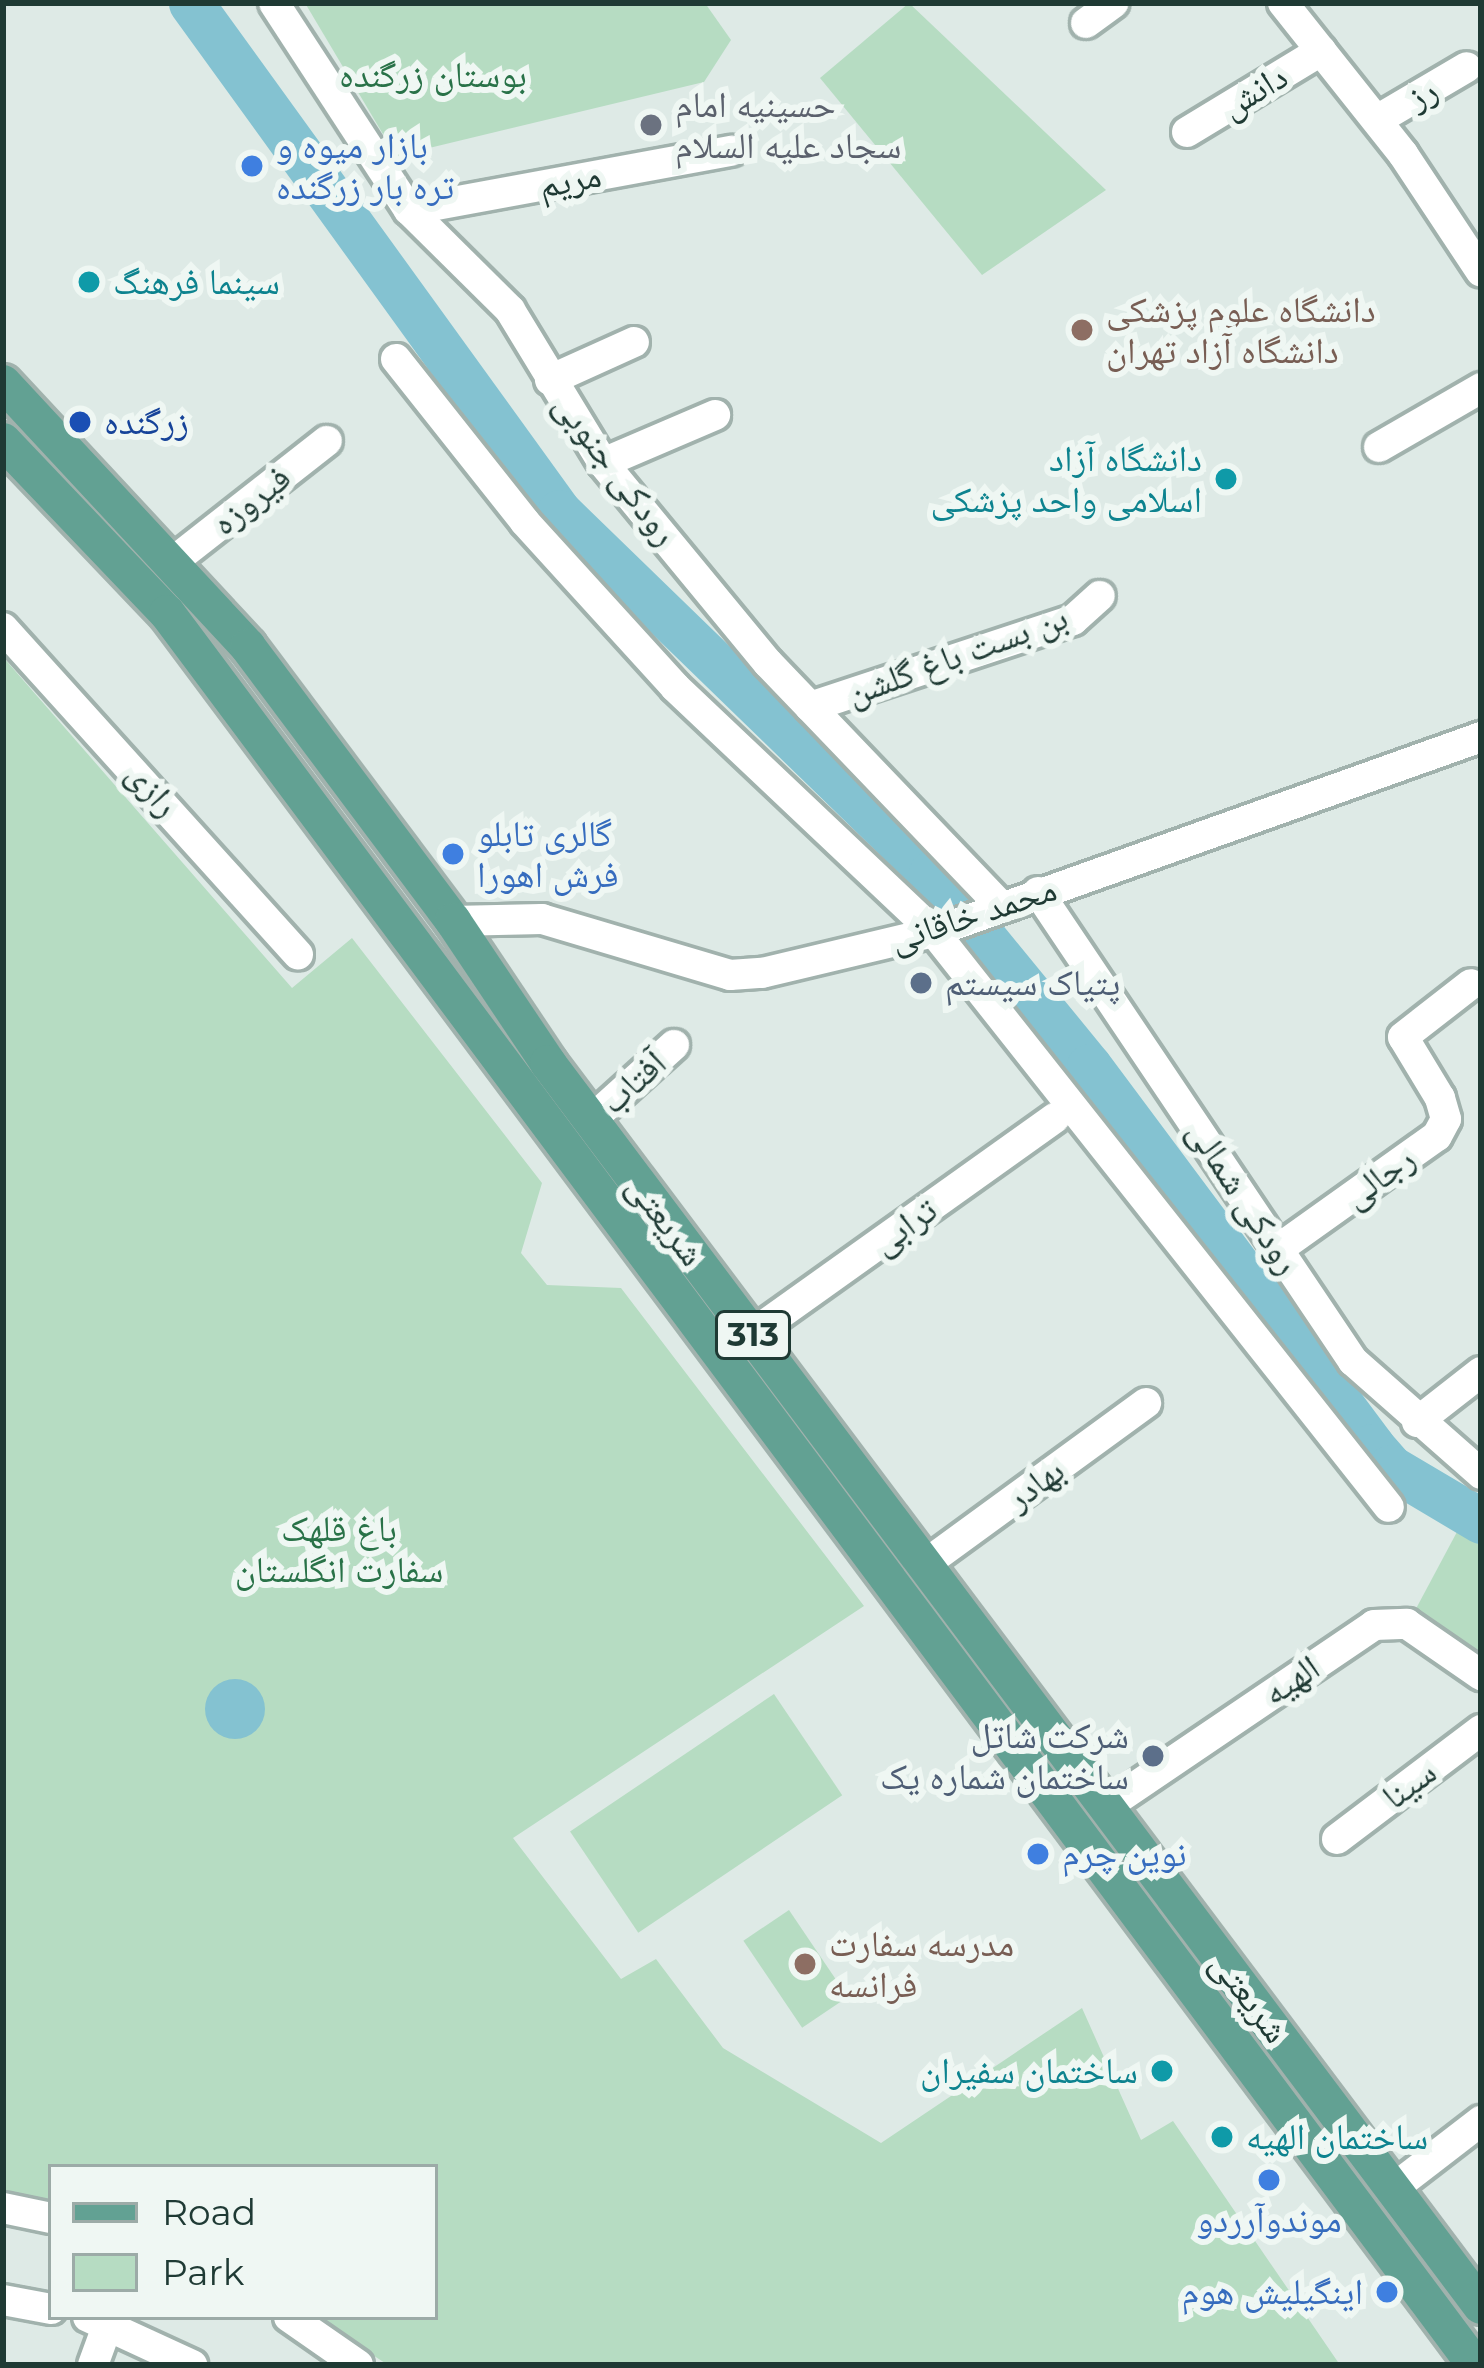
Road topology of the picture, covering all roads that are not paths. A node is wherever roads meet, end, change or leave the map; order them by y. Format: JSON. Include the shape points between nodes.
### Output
{"nodes":[{"id":1,"x":274,"y":3,"type":"edge"},
{"id":2,"x":1114,"y":3,"type":"edge"},
{"id":3,"x":1282,"y":3,"type":"edge"},
{"id":4,"x":1087,"y":23,"type":"dead end"},
{"id":5,"x":1321,"y":51,"type":"junction"},
{"id":6,"x":1467,"y":67,"type":"dead end"},
{"id":7,"x":1377,"y":120,"type":"junction"},
{"id":8,"x":1187,"y":131,"type":"dead end"},
{"id":9,"x":732,"y":151,"type":"dead end"},
{"id":10,"x":409,"y":210,"type":"junction"},
{"id":11,"x":1481,"y":272,"type":"edge"},
{"id":12,"x":634,"y":342,"type":"dead end"},
{"id":13,"x":396,"y":358,"type":"dead end"},
{"id":14,"x":550,"y":380,"type":"junction"},
{"id":15,"x":3,"y":383,"type":"edge"},
{"id":16,"x":1481,"y":388,"type":"edge"},
{"id":17,"x":715,"y":415,"type":"dead end"},
{"id":18,"x":3,"y":441,"type":"edge"},
{"id":19,"x":327,"y":441,"type":"dead end"},
{"id":20,"x":1379,"y":447,"type":"dead end"},
{"id":21,"x":603,"y":463,"type":"junction"},
{"id":22,"x":175,"y":560,"type":"junction"},
{"id":23,"x":1100,"y":596,"type":"dead end"},
{"id":24,"x":3,"y":628,"type":"edge"},
{"id":25,"x":810,"y":707,"type":"junction"},
{"id":26,"x":1481,"y":737,"type":"edge"},
{"id":27,"x":1038,"y":892,"type":"junction"},
{"id":28,"x":1000,"y":905,"type":"junction"},
{"id":29,"x":453,"y":921,"type":"junction"},
{"id":30,"x":934,"y":932,"type":"junction"},
{"id":31,"x":410,"y":936,"type":"junction"},
{"id":32,"x":298,"y":955,"type":"dead end"},
{"id":33,"x":1471,"y":984,"type":"dead end"},
{"id":34,"x":674,"y":1045,"type":"dead end"},
{"id":35,"x":1055,"y":1118,"type":"dead end"},
{"id":36,"x":591,"y":1120,"type":"junction"},
{"id":37,"x":1277,"y":1250,"type":"junction"},
{"id":38,"x":752,"y":1334,"type":"junction"},
{"id":39,"x":1481,"y":1372,"type":"edge"},
{"id":40,"x":1146,"y":1402,"type":"dead end"},
{"id":41,"x":1418,"y":1422,"type":"junction"},
{"id":42,"x":1481,"y":1474,"type":"edge"},
{"id":43,"x":1389,"y":1507,"type":"dead end"},
{"id":44,"x":925,"y":1564,"type":"junction"},
{"id":45,"x":1481,"y":1676,"type":"edge"},
{"id":46,"x":1481,"y":1730,"type":"edge"},
{"id":47,"x":1107,"y":1805,"type":"junction"},
{"id":48,"x":1337,"y":1839,"type":"dead end"},
{"id":49,"x":1481,"y":2121,"type":"edge"},
{"id":50,"x":1394,"y":2188,"type":"junction"},
{"id":51,"x":3,"y":2208,"type":"edge"},
{"id":52,"x":48,"y":2217,"type":"edge"},
{"id":53,"x":3,"y":2300,"type":"edge"},
{"id":54,"x":1481,"y":2306,"type":"edge"},
{"id":55,"x":48,"y":2308,"type":"edge"},
{"id":56,"x":98,"y":2320,"type":"edge"},
{"id":57,"x":100,"y":2320,"type":"edge"},
{"id":58,"x":293,"y":2320,"type":"edge"},
{"id":59,"x":93,"y":2365,"type":"edge"},
{"id":60,"x":192,"y":2365,"type":"edge"},
{"id":61,"x":358,"y":2365,"type":"edge"},
{"id":62,"x":1475,"y":2365,"type":"edge"}],
"edges":[{"from":1,"to":10,"type":"street","name":"رودکی جنوبی"},
{"from":2,"to":4,"type":"street"},
{"from":3,"to":5,"type":"street"},
{"from":5,"to":7,"type":"street"},
{"from":5,"to":8,"type":"street","name":"دانش"},
{"from":6,"to":7,"type":"street","name":"رز"},
{"from":7,"to":11,"type":"street"},
{"from":9,"to":10,"type":"street","name":"مریم"},
{"from":10,"to":14,"type":"street","name":"رودکی جنوبی","via":[[496,293]]},
{"from":12,"to":14,"type":"street"},
{"from":13,"to":30,"type":"street","via":[[525,522],[675,687]]},
{"from":14,"to":21,"type":"street","name":"رودکی جنوبی"},
{"from":15,"to":22,"type":"main road","name":"شریعتی","number":"313"},
{"from":16,"to":20,"type":"street"},
{"from":17,"to":21,"type":"street"},
{"from":18,"to":31,"type":"main road","name":"شریعتی","number":"313","via":[[167,614]]},
{"from":19,"to":22,"type":"street","name":"فیروزه"},
{"from":21,"to":25,"type":"street","name":"رودکی جنوبی"},
{"from":22,"to":29,"type":"main road","name":"شریعتی","number":"313"},
{"from":23,"to":25,"type":"street","name":"بن بست باغ گلشن","via":[[1073,620]]},
{"from":24,"to":32,"type":"street","name":"رازی"},
{"from":25,"to":28,"type":"street","name":"رودکی جنوبی"},
{"from":26,"to":27,"type":"street","name":"محمد خاقانی"},
{"from":27,"to":28,"type":"street","name":"محمد خاقانی"},
{"from":27,"to":37,"type":"street","name":"رودکی شمالی"},
{"from":28,"to":30,"type":"street","name":"محمد خاقانی"},
{"from":29,"to":30,"type":"street","name":"محمد خاقانی","via":[[542,919],[730,975]]},
{"from":29,"to":31,"type":"main road"},
{"from":29,"to":36,"type":"main road","name":"شریعتی","number":"313"},
{"from":30,"to":43,"type":"street","name":"رودکی شمالی"},
{"from":31,"to":62,"type":"main road","name":"شریعتی","number":"313","via":[[531,1109]]},
{"from":33,"to":37,"type":"street","name":"رجالی","via":[[1403,1037],[1440,1098],[1446,1119],[1437,1136]]},
{"from":34,"to":36,"type":"street","name":"آفتاب"},
{"from":35,"to":38,"type":"street","name":"ترابی"},
{"from":36,"to":38,"type":"main road","name":"شریعتی","number":"313"},
{"from":37,"to":41,"type":"street","name":"رودکی شمالی","via":[[1353,1361]]},
{"from":38,"to":44,"type":"main road","name":"شریعتی","number":"313"},
{"from":39,"to":41,"type":"street"},
{"from":40,"to":44,"type":"street","name":"بهادر"},
{"from":41,"to":42,"type":"street","name":"رودکی شمالی"},
{"from":44,"to":47,"type":"main road","name":"شریعتی","number":"313"},
{"from":45,"to":47,"type":"street","name":"الهیه","via":[[1406,1624],[1374,1625]]},
{"from":46,"to":48,"type":"street","name":"سینا"},
{"from":47,"to":50,"type":"main road","name":"شریعتی","number":"313"},
{"from":49,"to":50,"type":"street"},
{"from":50,"to":54,"type":"main road","name":"شریعتی","number":"313"},
{"from":51,"to":52,"type":"street"},
{"from":53,"to":55,"type":"street"},
{"from":56,"to":59,"type":"street"},
{"from":57,"to":60,"type":"street"},
{"from":58,"to":61,"type":"street"}]}
